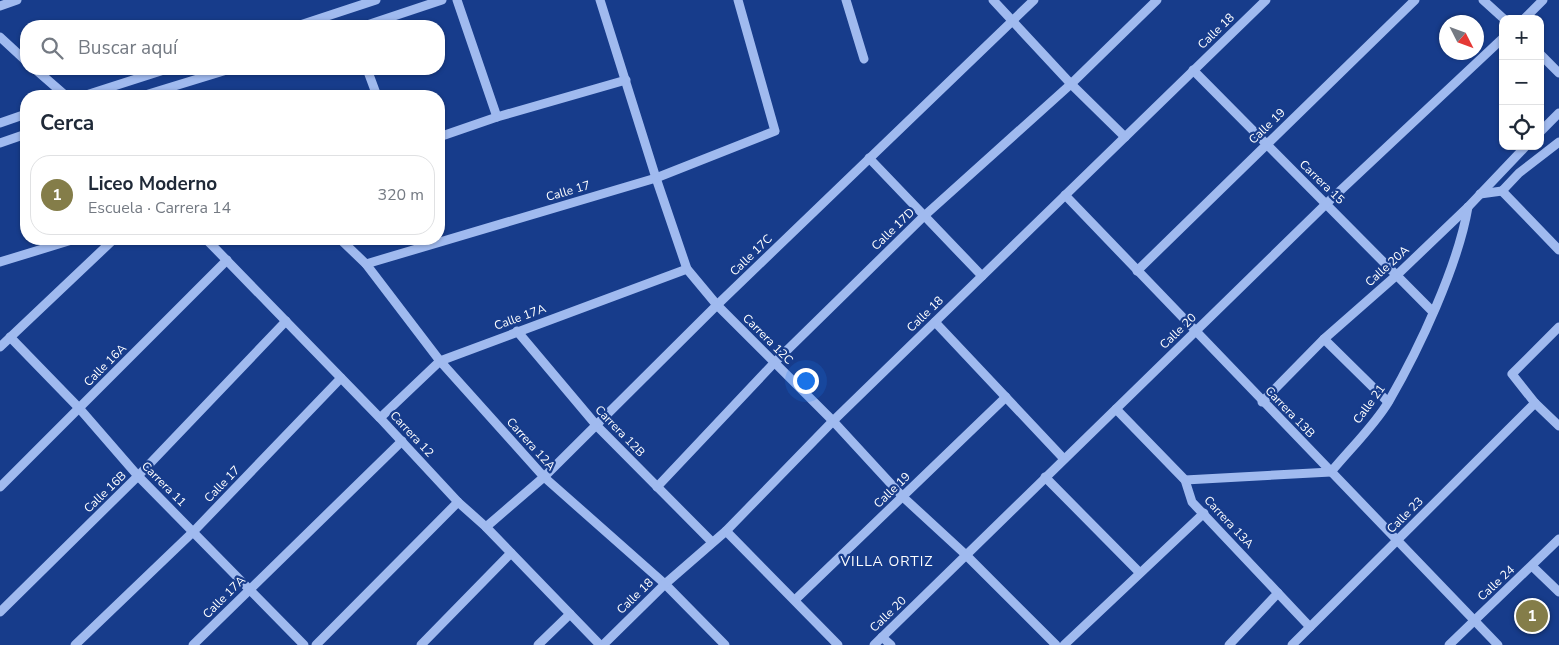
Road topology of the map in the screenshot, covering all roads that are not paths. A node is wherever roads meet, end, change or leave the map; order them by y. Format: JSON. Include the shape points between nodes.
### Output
{"nodes":[{"id":1,"x":17,"y":0,"type":"edge"},
{"id":2,"x":376,"y":0,"type":"edge"},
{"id":3,"x":442,"y":0,"type":"edge"},
{"id":4,"x":457,"y":0,"type":"edge"},
{"id":5,"x":600,"y":0,"type":"edge"},
{"id":6,"x":738,"y":0,"type":"edge"},
{"id":7,"x":846,"y":0,"type":"edge"},
{"id":8,"x":993,"y":0,"type":"edge"},
{"id":9,"x":1022,"y":0,"type":"edge"},
{"id":10,"x":1034,"y":0,"type":"edge"},
{"id":11,"x":1157,"y":0,"type":"edge"},
{"id":12,"x":1266,"y":0,"type":"edge"},
{"id":13,"x":1415,"y":0,"type":"edge"},
{"id":14,"x":1483,"y":0,"type":"edge"},
{"id":15,"x":1543,"y":0,"type":"edge"},
{"id":16,"x":0,"y":6,"type":"edge"},
{"id":17,"x":1021,"y":12,"type":"junction"},
{"id":18,"x":1500,"y":15,"type":"edge"},
{"id":19,"x":1528,"y":15,"type":"edge"},
{"id":20,"x":315,"y":20,"type":"edge"},
{"id":21,"x":382,"y":20,"type":"edge"},
{"id":22,"x":1012,"y":21,"type":"junction"},
{"id":23,"x":0,"y":38,"type":"edge"},
{"id":24,"x":1499,"y":42,"type":"edge"},
{"id":25,"x":20,"y":56,"type":"edge"},
{"id":26,"x":1544,"y":58,"type":"edge"},
{"id":27,"x":864,"y":59,"type":"dead end"},
{"id":28,"x":1193,"y":70,"type":"junction"},
{"id":29,"x":1559,"y":73,"type":"edge"},
{"id":30,"x":42,"y":75,"type":"edge"},
{"id":31,"x":148,"y":75,"type":"edge"},
{"id":32,"x":210,"y":75,"type":"edge"},
{"id":33,"x":368,"y":75,"type":"edge"},
{"id":34,"x":626,"y":80,"type":"junction"},
{"id":35,"x":1071,"y":84,"type":"junction"},
{"id":36,"x":59,"y":90,"type":"edge"},
{"id":37,"x":102,"y":90,"type":"edge"},
{"id":38,"x":162,"y":90,"type":"edge"},
{"id":39,"x":374,"y":90,"type":"edge"},
{"id":40,"x":1559,"y":113,"type":"edge"},
{"id":41,"x":20,"y":116,"type":"edge"},
{"id":42,"x":497,"y":117,"type":"junction"},
{"id":43,"x":0,"y":123,"type":"edge"},
{"id":44,"x":1544,"y":128,"type":"edge"},
{"id":45,"x":445,"y":135,"type":"edge"},
{"id":46,"x":20,"y":136,"type":"edge"},
{"id":47,"x":1126,"y":136,"type":"junction"},
{"id":48,"x":1559,"y":142,"type":"edge"},
{"id":49,"x":0,"y":143,"type":"edge"},
{"id":50,"x":1266,"y":145,"type":"junction"},
{"id":51,"x":1522,"y":150,"type":"edge"},
{"id":52,"x":870,"y":158,"type":"junction"},
{"id":53,"x":656,"y":178,"type":"junction"},
{"id":54,"x":1502,"y":192,"type":"junction"},
{"id":55,"x":1480,"y":194,"type":"junction"},
{"id":56,"x":1066,"y":195,"type":"junction"},
{"id":57,"x":1326,"y":204,"type":"junction"},
{"id":58,"x":1468,"y":207,"type":"junction"},
{"id":59,"x":924,"y":217,"type":"junction"},
{"id":60,"x":445,"y":241,"type":"edge"},
{"id":61,"x":55,"y":245,"type":"edge"},
{"id":62,"x":108,"y":245,"type":"edge"},
{"id":63,"x":212,"y":245,"type":"edge"},
{"id":64,"x":346,"y":245,"type":"edge"},
{"id":65,"x":430,"y":245,"type":"edge"},
{"id":66,"x":1559,"y":250,"type":"edge"},
{"id":67,"x":227,"y":260,"type":"junction"},
{"id":68,"x":0,"y":262,"type":"edge"},
{"id":69,"x":366,"y":264,"type":"junction"},
{"id":70,"x":687,"y":269,"type":"junction"},
{"id":71,"x":1138,"y":271,"type":"junction"},
{"id":72,"x":1398,"y":274,"type":"junction"},
{"id":73,"x":982,"y":276,"type":"junction"},
{"id":74,"x":717,"y":305,"type":"junction"},
{"id":75,"x":1433,"y":312,"type":"junction"},
{"id":76,"x":286,"y":321,"type":"junction"},
{"id":77,"x":934,"y":322,"type":"junction"},
{"id":78,"x":1559,"y":327,"type":"edge"},
{"id":79,"x":518,"y":331,"type":"junction"},
{"id":80,"x":1196,"y":331,"type":"junction"},
{"id":81,"x":10,"y":337,"type":"junction"},
{"id":82,"x":1324,"y":339,"type":"junction"},
{"id":83,"x":0,"y":347,"type":"edge"},
{"id":84,"x":440,"y":360,"type":"junction"},
{"id":85,"x":774,"y":363,"type":"junction"},
{"id":86,"x":341,"y":378,"type":"junction"},
{"id":87,"x":1006,"y":397,"type":"junction"},
{"id":88,"x":1262,"y":402,"type":"junction"},
{"id":89,"x":1388,"y":402,"type":"junction"},
{"id":90,"x":1535,"y":402,"type":"junction"},
{"id":91,"x":79,"y":408,"type":"junction"},
{"id":92,"x":1116,"y":409,"type":"junction"},
{"id":93,"x":380,"y":418,"type":"junction"},
{"id":94,"x":833,"y":421,"type":"junction"},
{"id":95,"x":597,"y":426,"type":"junction"},
{"id":96,"x":1559,"y":426,"type":"edge"},
{"id":97,"x":402,"y":441,"type":"junction"},
{"id":98,"x":1064,"y":459,"type":"junction"},
{"id":99,"x":1331,"y":472,"type":"junction"},
{"id":100,"x":138,"y":476,"type":"junction"},
{"id":101,"x":1045,"y":477,"type":"junction"},
{"id":102,"x":544,"y":478,"type":"junction"},
{"id":103,"x":1185,"y":480,"type":"junction"},
{"id":104,"x":0,"y":487,"type":"edge"},
{"id":105,"x":657,"y":487,"type":"junction"},
{"id":106,"x":903,"y":497,"type":"junction"},
{"id":107,"x":458,"y":502,"type":"junction"},
{"id":108,"x":1204,"y":513,"type":"junction"},
{"id":109,"x":486,"y":527,"type":"junction"},
{"id":110,"x":194,"y":531,"type":"junction"},
{"id":111,"x":726,"y":531,"type":"junction"},
{"id":112,"x":1559,"y":539,"type":"edge"},
{"id":113,"x":1397,"y":540,"type":"junction"},
{"id":114,"x":712,"y":542,"type":"junction"},
{"id":115,"x":511,"y":552,"type":"junction"},
{"id":116,"x":966,"y":555,"type":"junction"},
{"id":117,"x":1532,"y":566,"type":"junction"},
{"id":118,"x":1139,"y":572,"type":"junction"},
{"id":119,"x":665,"y":584,"type":"junction"},
{"id":120,"x":250,"y":588,"type":"junction"},
{"id":121,"x":1559,"y":592,"type":"edge"},
{"id":122,"x":1278,"y":593,"type":"junction"},
{"id":123,"x":795,"y":600,"type":"junction"},
{"id":124,"x":0,"y":612,"type":"edge"},
{"id":125,"x":570,"y":614,"type":"junction"},
{"id":126,"x":1474,"y":620,"type":"junction"},
{"id":127,"x":1310,"y":627,"type":"junction"},
{"id":128,"x":882,"y":636,"type":"junction"},
{"id":129,"x":75,"y":645,"type":"edge"},
{"id":130,"x":193,"y":645,"type":"edge"},
{"id":131,"x":304,"y":645,"type":"edge"},
{"id":132,"x":316,"y":645,"type":"edge"},
{"id":133,"x":421,"y":645,"type":"edge"},
{"id":134,"x":538,"y":645,"type":"edge"},
{"id":135,"x":601,"y":645,"type":"edge"},
{"id":136,"x":726,"y":645,"type":"edge"},
{"id":137,"x":838,"y":645,"type":"edge"},
{"id":138,"x":874,"y":645,"type":"edge"},
{"id":139,"x":891,"y":645,"type":"edge"},
{"id":140,"x":1056,"y":645,"type":"edge"},
{"id":141,"x":1064,"y":645,"type":"edge"},
{"id":142,"x":1229,"y":645,"type":"edge"},
{"id":143,"x":1292,"y":645,"type":"edge"},
{"id":144,"x":1449,"y":645,"type":"edge"},
{"id":145,"x":1498,"y":645,"type":"edge"}],
"edges":[{"from":1,"to":16,"type":"street"},
{"from":2,"to":20,"type":"street"},
{"from":3,"to":21,"type":"street"},
{"from":4,"to":42,"type":"street"},
{"from":5,"to":34,"type":"street","name":"Carrera 12C"},
{"from":6,"to":53,"type":"street","name":"Calle 17","via":[[775,132]]},
{"from":7,"to":27,"type":"street"},
{"from":8,"to":22,"type":"street"},
{"from":9,"to":17,"type":"street"},
{"from":10,"to":17,"type":"street","name":"Calle 17C"},
{"from":11,"to":35,"type":"street","name":"Calle 17D"},
{"from":12,"to":28,"type":"street","name":"Calle 18"},
{"from":13,"to":50,"type":"street","name":"Calle 19"},
{"from":14,"to":18,"type":"street"},
{"from":15,"to":19,"type":"street"},
{"from":17,"to":22,"type":"street","name":"Calle 17C"},
{"from":22,"to":35,"type":"street"},
{"from":22,"to":52,"type":"street","name":"Calle 17C"},
{"from":23,"to":25,"type":"street"},
{"from":24,"to":57,"type":"street","name":"Calle 20"},
{"from":26,"to":29,"type":"street"},
{"from":28,"to":47,"type":"street","name":"Calle 18"},
{"from":28,"to":50,"type":"street","name":"Carrera 15"},
{"from":30,"to":36,"type":"street"},
{"from":31,"to":37,"type":"street"},
{"from":32,"to":38,"type":"street"},
{"from":33,"to":39,"type":"street"},
{"from":34,"to":42,"type":"street"},
{"from":34,"to":53,"type":"street","name":"Carrera 12C"},
{"from":35,"to":47,"type":"street"},
{"from":35,"to":59,"type":"street","name":"Calle 17D"},
{"from":40,"to":44,"type":"street"},
{"from":41,"to":43,"type":"street"},
{"from":42,"to":45,"type":"street"},
{"from":46,"to":49,"type":"street"},
{"from":47,"to":56,"type":"street","name":"Calle 18"},
{"from":48,"to":54,"type":"street","via":[[1519,173]]},
{"from":50,"to":57,"type":"street","name":"Carrera 15"},
{"from":50,"to":71,"type":"street","name":"Calle 19"},
{"from":51,"to":55,"type":"street","name":"Calle 20A"},
{"from":52,"to":59,"type":"street"},
{"from":52,"to":74,"type":"street","name":"Calle 17C"},
{"from":53,"to":60,"type":"street","name":"Calle 17"},
{"from":53,"to":70,"type":"street","name":"Carrera 12C"},
{"from":54,"to":55,"type":"street"},
{"from":54,"to":66,"type":"street"},
{"from":55,"to":58,"type":"street","name":"Calle 20A"},
{"from":56,"to":71,"type":"street","name":"Carrera 13B"},
{"from":56,"to":73,"type":"street","name":"Calle 18"},
{"from":57,"to":72,"type":"street","name":"Carrera 15"},
{"from":57,"to":80,"type":"street","name":"Calle 20"},
{"from":58,"to":72,"type":"street","name":"Calle 20A"},
{"from":58,"to":75,"type":"street","name":"Calle 21","via":[[1465,226]]},
{"from":59,"to":73,"type":"street"},
{"from":59,"to":85,"type":"street","name":"Calle 17D"},
{"from":61,"to":68,"type":"street"},
{"from":62,"to":81,"type":"street"},
{"from":63,"to":67,"type":"street","name":"Carrera 12"},
{"from":64,"to":69,"type":"street","name":"Carrera 12A"},
{"from":65,"to":69,"type":"street","name":"Calle 17"},
{"from":67,"to":76,"type":"street","name":"Carrera 12"},
{"from":67,"to":91,"type":"street","name":"Calle 16A"},
{"from":69,"to":84,"type":"street","name":"Carrera 12A"},
{"from":70,"to":74,"type":"street","name":"Carrera 12C"},
{"from":70,"to":79,"type":"street","name":"Calle 17A"},
{"from":71,"to":80,"type":"street","name":"Carrera 13B"},
{"from":72,"to":75,"type":"street","name":"Carrera 15"},
{"from":72,"to":82,"type":"street","name":"Calle 20A"},
{"from":73,"to":77,"type":"street","name":"Calle 18"},
{"from":74,"to":85,"type":"street","name":"Carrera 12C"},
{"from":74,"to":95,"type":"street","name":"Calle 17C"},
{"from":75,"to":89,"type":"street","name":"Calle 21"},
{"from":76,"to":86,"type":"street","name":"Carrera 12"},
{"from":76,"to":100,"type":"street","name":"Calle 16B"},
{"from":77,"to":87,"type":"street"},
{"from":77,"to":94,"type":"street","name":"Calle 18"},
{"from":78,"to":90,"type":"street","via":[[1512,374]]},
{"from":79,"to":84,"type":"street","name":"Calle 17A"},
{"from":79,"to":95,"type":"street","name":"Carrera 12B"},
{"from":80,"to":88,"type":"street","name":"Carrera 13B"},
{"from":80,"to":92,"type":"street","name":"Calle 20"},
{"from":81,"to":83,"type":"street"},
{"from":81,"to":91,"type":"street","name":"Carrera 11"},
{"from":82,"to":88,"type":"street","name":"Calle 20A"},
{"from":82,"to":89,"type":"street"},
{"from":84,"to":93,"type":"street","name":"Calle 17A"},
{"from":84,"to":102,"type":"street","name":"Carrera 12A"},
{"from":85,"to":94,"type":"street","name":"Carrera 12C"},
{"from":85,"to":105,"type":"street","name":"Calle 17D"},
{"from":86,"to":93,"type":"street","name":"Carrera 12"},
{"from":86,"to":110,"type":"street","name":"Calle 17"},
{"from":87,"to":98,"type":"street"},
{"from":87,"to":106,"type":"street","name":"Calle 19"},
{"from":88,"to":99,"type":"street","name":"Carrera 13B"},
{"from":89,"to":99,"type":"street","name":"Calle 21"},
{"from":90,"to":96,"type":"street"},
{"from":90,"to":113,"type":"street","name":"Calle 23"},
{"from":91,"to":100,"type":"street","name":"Carrera 11"},
{"from":91,"to":104,"type":"street","name":"Calle 16A"},
{"from":92,"to":98,"type":"street","name":"Calle 20"},
{"from":92,"to":103,"type":"street","name":"Carrera 13A"},
{"from":93,"to":97,"type":"street","name":"Carrera 12"},
{"from":94,"to":106,"type":"street","name":"Carrera 12C"},
{"from":94,"to":111,"type":"street","name":"Calle 18"},
{"from":95,"to":102,"type":"street","name":"Calle 17C"},
{"from":95,"to":105,"type":"street","name":"Carrera 12B"},
{"from":97,"to":107,"type":"street","name":"Carrera 12"},
{"from":97,"to":120,"type":"street","name":"Calle 17A"},
{"from":98,"to":101,"type":"street","name":"Calle 20"},
{"from":99,"to":103,"type":"street"},
{"from":99,"to":113,"type":"street","name":"Carrera 13B"},
{"from":100,"to":110,"type":"street","name":"Carrera 11"},
{"from":100,"to":124,"type":"street","name":"Calle 16B"},
{"from":101,"to":116,"type":"street","name":"Calle 20"},
{"from":101,"to":118,"type":"street"},
{"from":102,"to":109,"type":"street","name":"Calle 17C"},
{"from":102,"to":119,"type":"street","name":"Carrera 12A"},
{"from":103,"to":108,"type":"street","name":"Carrera 13A","via":[[1192,502]]},
{"from":105,"to":114,"type":"street","name":"Carrera 12B"},
{"from":106,"to":116,"type":"street","name":"Carrera 12C"},
{"from":106,"to":123,"type":"street","name":"Calle 19"},
{"from":107,"to":109,"type":"street","name":"Carrera 12"},
{"from":107,"to":132,"type":"street"},
{"from":108,"to":118,"type":"street"},
{"from":108,"to":122,"type":"street","name":"Carrera 13A"},
{"from":109,"to":115,"type":"street","name":"Carrera 12"},
{"from":110,"to":120,"type":"street","name":"Carrera 11"},
{"from":110,"to":129,"type":"street","name":"Calle 17"},
{"from":111,"to":114,"type":"street","name":"Calle 18"},
{"from":111,"to":123,"type":"street"},
{"from":112,"to":117,"type":"street","name":"Calle 24"},
{"from":113,"to":126,"type":"street","name":"Carrera 13B"},
{"from":113,"to":127,"type":"street","name":"Calle 23"},
{"from":114,"to":119,"type":"street","name":"Calle 18"},
{"from":115,"to":125,"type":"street","name":"Carrera 12"},
{"from":115,"to":133,"type":"street"},
{"from":116,"to":128,"type":"street","name":"Calle 20"},
{"from":116,"to":140,"type":"street","name":"Carrera 12C"},
{"from":117,"to":121,"type":"street"},
{"from":117,"to":126,"type":"street","name":"Calle 24"},
{"from":118,"to":141,"type":"street"},
{"from":119,"to":135,"type":"street","name":"Calle 18"},
{"from":119,"to":136,"type":"street","name":"Carrera 12A"},
{"from":120,"to":130,"type":"street","name":"Calle 17A"},
{"from":120,"to":131,"type":"street","name":"Carrera 11"},
{"from":122,"to":127,"type":"street","name":"Carrera 13A"},
{"from":122,"to":142,"type":"street"},
{"from":123,"to":137,"type":"street"},
{"from":125,"to":134,"type":"street"},
{"from":125,"to":135,"type":"street","name":"Carrera 12"},
{"from":126,"to":144,"type":"street","name":"Calle 24"},
{"from":126,"to":145,"type":"street","name":"Carrera 13B"},
{"from":127,"to":143,"type":"street","name":"Calle 23"},
{"from":128,"to":138,"type":"street","name":"Calle 20"},
{"from":128,"to":139,"type":"street"}]}
